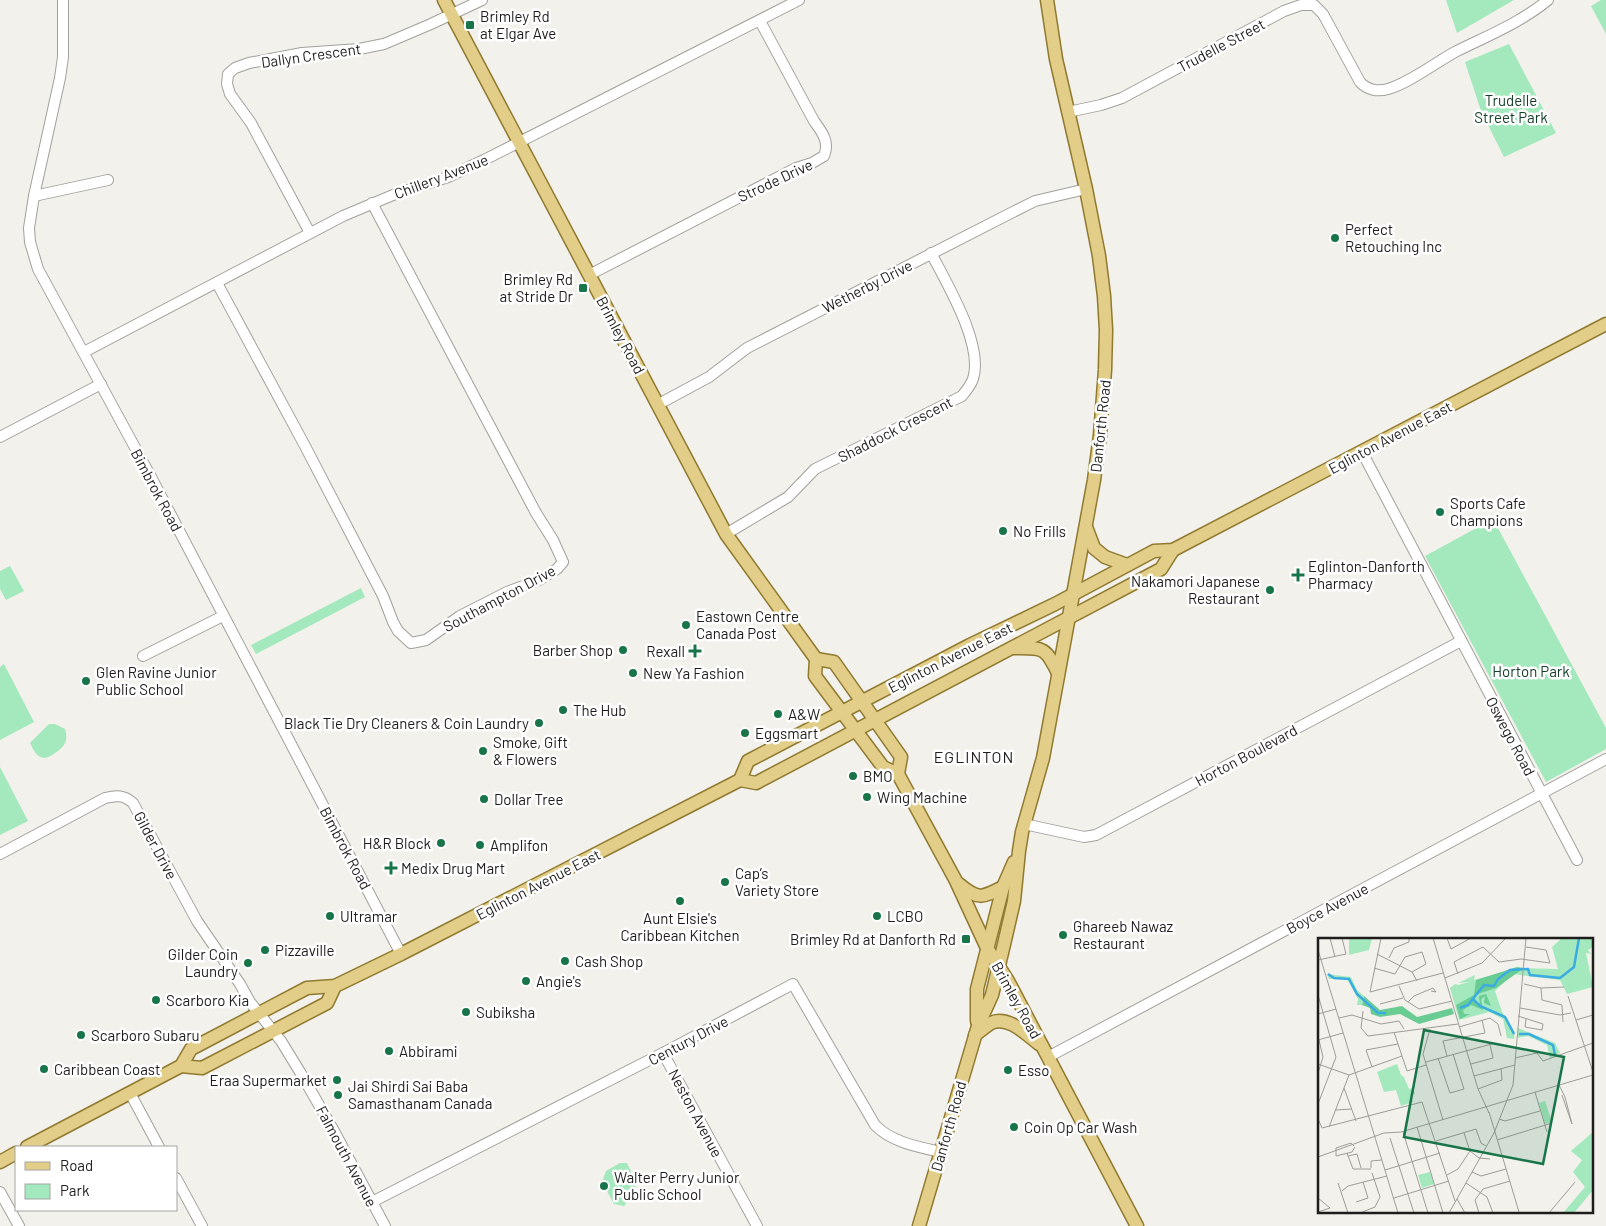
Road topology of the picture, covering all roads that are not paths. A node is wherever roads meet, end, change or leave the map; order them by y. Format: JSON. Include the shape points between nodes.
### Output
{"nodes":[{"id":1,"x":63,"y":0,"type":"edge"},
{"id":2,"x":444,"y":0,"type":"edge"},
{"id":3,"x":482,"y":0,"type":"edge"},
{"id":4,"x":799,"y":0,"type":"edge"},
{"id":5,"x":1047,"y":0,"type":"edge"},
{"id":6,"x":1548,"y":0,"type":"edge"},
{"id":7,"x":452,"y":15,"type":"junction"},
{"id":8,"x":760,"y":20,"type":"junction"},
{"id":9,"x":1068,"y":112,"type":"junction"},
{"id":10,"x":519,"y":143,"type":"junction"},
{"id":11,"x":108,"y":180,"type":"dead end"},
{"id":12,"x":1086,"y":188,"type":"junction"},
{"id":13,"x":34,"y":196,"type":"junction"},
{"id":14,"x":372,"y":203,"type":"junction"},
{"id":15,"x":310,"y":233,"type":"junction"},
{"id":16,"x":931,"y":253,"type":"junction"},
{"id":17,"x":589,"y":274,"type":"junction"},
{"id":18,"x":217,"y":282,"type":"junction"},
{"id":19,"x":1606,"y":324,"type":"edge"},
{"id":20,"x":84,"y":352,"type":"junction"},
{"id":21,"x":101,"y":384,"type":"junction"},
{"id":22,"x":657,"y":404,"type":"junction"},
{"id":23,"x":0,"y":436,"type":"edge"},
{"id":24,"x":1362,"y":452,"type":"junction"},
{"id":25,"x":1086,"y":526,"type":"junction"},
{"id":26,"x":726,"y":534,"type":"junction"},
{"id":27,"x":1173,"y":550,"type":"junction"},
{"id":28,"x":1127,"y":565,"type":"junction"},
{"id":29,"x":1074,"y":592,"type":"junction"},
{"id":30,"x":223,"y":616,"type":"junction"},
{"id":31,"x":1069,"y":617,"type":"junction"},
{"id":32,"x":1461,"y":641,"type":"junction"},
{"id":33,"x":1012,"y":648,"type":"junction"},
{"id":34,"x":143,"y":656,"type":"dead end"},
{"id":35,"x":816,"y":659,"type":"junction"},
{"id":36,"x":1058,"y":673,"type":"junction"},
{"id":37,"x":862,"y":702,"type":"junction"},
{"id":38,"x":842,"y":712,"type":"junction"},
{"id":39,"x":875,"y":721,"type":"junction"},
{"id":40,"x":856,"y":731,"type":"junction"},
{"id":41,"x":1606,"y":759,"type":"edge"},
{"id":42,"x":898,"y":774,"type":"junction"},
{"id":43,"x":740,"y":780,"type":"junction"},
{"id":44,"x":1541,"y":793,"type":"junction"},
{"id":45,"x":1024,"y":824,"type":"junction"},
{"id":46,"x":1019,"y":851,"type":"junction"},
{"id":47,"x":0,"y":854,"type":"edge"},
{"id":48,"x":1577,"y":860,"type":"dead end"},
{"id":49,"x":956,"y":881,"type":"junction"},
{"id":50,"x":1003,"y":887,"type":"junction"},
{"id":51,"x":987,"y":948,"type":"junction"},
{"id":52,"x":401,"y":954,"type":"junction"},
{"id":53,"x":998,"y":965,"type":"junction"},
{"id":54,"x":335,"y":986,"type":"junction"},
{"id":55,"x":259,"y":1012,"type":"junction"},
{"id":56,"x":272,"y":1031,"type":"junction"},
{"id":57,"x":976,"y":1031,"type":"junction"},
{"id":58,"x":1045,"y":1051,"type":"junction"},
{"id":59,"x":663,"y":1053,"type":"junction"},
{"id":60,"x":181,"y":1066,"type":"junction"},
{"id":61,"x":130,"y":1093,"type":"junction"},
{"id":62,"x":29,"y":1146,"type":"edge"},
{"id":63,"x":158,"y":1146,"type":"edge"},
{"id":64,"x":941,"y":1152,"type":"junction"},
{"id":65,"x":15,"y":1154,"type":"edge"},
{"id":66,"x":0,"y":1162,"type":"edge"},
{"id":67,"x":178,"y":1182,"type":"edge"},
{"id":68,"x":0,"y":1192,"type":"edge"},
{"id":69,"x":372,"y":1202,"type":"junction"},
{"id":70,"x":19,"y":1226,"type":"edge"},
{"id":71,"x":202,"y":1226,"type":"edge"},
{"id":72,"x":384,"y":1226,"type":"edge"},
{"id":73,"x":756,"y":1226,"type":"edge"},
{"id":74,"x":919,"y":1226,"type":"edge"},
{"id":75,"x":1136,"y":1226,"type":"edge"}],
"edges":[{"from":1,"to":13,"type":"street","name":"Bimbrok Road","via":[[60,78]]},
{"from":2,"to":7,"type":"main road","name":"Brimley Road"},
{"from":3,"to":7,"type":"street"},
{"from":4,"to":8,"type":"street","name":"Chillery Avenue"},
{"from":5,"to":9,"type":"main road","name":"Danforth Road"},
{"from":6,"to":9,"type":"street","name":"Trudelle Street","via":[[1512,24],[1387,90],[1365,88],[1323,14],[1314,5],[1301,5],[1284,11],[1122,98]]},
{"from":7,"to":10,"type":"main road","name":"Brimley Road"},
{"from":7,"to":15,"type":"street","name":"Dallyn Crescent","via":[[384,44],[283,56],[235,68],[228,74],[230,94],[252,123]]},
{"from":8,"to":10,"type":"street","name":"Chillery Avenue"},
{"from":8,"to":17,"type":"street","name":"Strode Drive","via":[[822,132],[827,144],[824,156]]},
{"from":9,"to":12,"type":"main road","name":"Danforth Road"},
{"from":10,"to":14,"type":"street","name":"Chillery Avenue","via":[[448,177]]},
{"from":10,"to":17,"type":"main road","name":"Brimley Road"},
{"from":11,"to":13,"type":"street"},
{"from":12,"to":16,"type":"street","name":"Wetherby Drive","via":[[1035,201]]},
{"from":12,"to":25,"type":"main road","name":"Danforth Road","via":[[1099,256],[1106,330],[1100,436]]},
{"from":13,"to":20,"type":"street","name":"Bimbrok Road","via":[[29,228],[38,269]]},
{"from":14,"to":15,"type":"street","name":"Chillery Avenue"},
{"from":14,"to":18,"type":"street","name":"Southampton Drive","via":[[563,562],[539,580],[460,616],[426,640],[411,643],[392,622],[383,596]]},
{"from":15,"to":18,"type":"street","name":"Chillery Avenue"},
{"from":16,"to":22,"type":"street","name":"Wetherby Drive","via":[[747,348],[709,377]]},
{"from":16,"to":26,"type":"street","name":"Shaddock Crescent","via":[[964,319],[974,354],[973,379],[968,388],[962,396],[815,469],[788,496]]},
{"from":17,"to":22,"type":"main road","name":"Brimley Road"},
{"from":18,"to":20,"type":"street","name":"Chillery Avenue"},
{"from":19,"to":24,"type":"main road","name":"Eglinton Avenue East"},
{"from":20,"to":21,"type":"street","name":"Bimbrok Road"},
{"from":21,"to":23,"type":"street"},
{"from":21,"to":30,"type":"street","name":"Bimbrok Road"},
{"from":22,"to":26,"type":"main road","name":"Brimley Road"},
{"from":24,"to":27,"type":"main road","name":"Eglinton Avenue East"},
{"from":24,"to":32,"type":"street","name":"Oswego Road"},
{"from":25,"to":28,"type":"main road","via":[[1094,548],[1105,557]]},
{"from":25,"to":29,"type":"main road","name":"Danforth Road"},
{"from":26,"to":35,"type":"main road","name":"Brimley Road"},
{"from":27,"to":28,"type":"main road","name":"Eglinton Avenue East","via":[[1154,552]]},
{"from":27,"to":31,"type":"main road","name":"Eglinton Avenue East","via":[[1161,569]]},
{"from":28,"to":29,"type":"main road","name":"Eglinton Avenue East"},
{"from":29,"to":31,"type":"main road","name":"Danforth Road"},
{"from":29,"to":37,"type":"main road","name":"Eglinton Avenue East"},
{"from":30,"to":34,"type":"street"},
{"from":30,"to":52,"type":"street","name":"Bimbrok Road"},
{"from":31,"to":33,"type":"main road","name":"Eglinton Avenue East"},
{"from":31,"to":36,"type":"main road","name":"Danforth Road"},
{"from":32,"to":44,"type":"street","name":"Oswego Road"},
{"from":32,"to":45,"type":"street","name":"Horton Boulevard","via":[[1096,835],[1084,837]]},
{"from":33,"to":36,"type":"main road","via":[[1042,649],[1050,655]]},
{"from":33,"to":39,"type":"main road","name":"Eglinton Avenue East"},
{"from":35,"to":37,"type":"main road","name":"Brimley Road","via":[[834,662]]},
{"from":35,"to":38,"type":"main road","name":"Brimley Road","via":[[815,676]]},
{"from":36,"to":45,"type":"main road","name":"Danforth Road","via":[[1042,758]]},
{"from":37,"to":38,"type":"main road","name":"Eglinton Avenue East"},
{"from":37,"to":39,"type":"main road","name":"Brimley Road"},
{"from":38,"to":40,"type":"main road","name":"Brimley Road"},
{"from":38,"to":43,"type":"main road","name":"Eglinton Avenue East","via":[[748,761]]},
{"from":39,"to":40,"type":"main road","name":"Eglinton Avenue East"},
{"from":39,"to":42,"type":"main road","name":"Brimley Road","via":[[901,757]]},
{"from":40,"to":42,"type":"main road","name":"Brimley Road","via":[[883,767]]},
{"from":40,"to":43,"type":"main road","name":"Eglinton Avenue East","via":[[756,783]]},
{"from":41,"to":44,"type":"street","name":"Boyce Avenue"},
{"from":42,"to":49,"type":"main road","name":"Brimley Road"},
{"from":43,"to":52,"type":"main road","name":"Eglinton Avenue East"},
{"from":44,"to":48,"type":"street","name":"Oswego Road"},
{"from":44,"to":58,"type":"street","name":"Boyce Avenue"},
{"from":45,"to":46,"type":"main road","name":"Danforth Road"},
{"from":46,"to":50,"type":"main road","name":"Danforth Road"},
{"from":46,"to":53,"type":"main road","name":"Danforth Road","via":[[1014,901]]},
{"from":47,"to":55,"type":"street","name":"Gilder Drive","via":[[106,798],[124,797],[137,810],[196,921]]},
{"from":49,"to":50,"type":"main road","via":[[971,894],[985,896]]},
{"from":49,"to":51,"type":"main road","name":"Brimley Road"},
{"from":50,"to":51,"type":"main road","name":"Danforth Road"},
{"from":51,"to":53,"type":"main road","name":"Brimley Road"},
{"from":51,"to":57,"type":"main road","name":"Danforth Road","via":[[977,989]]},
{"from":52,"to":54,"type":"main road","name":"Eglinton Avenue East"},
{"from":53,"to":57,"type":"main road","name":"Danforth Road","via":[[992,995]]},
{"from":53,"to":58,"type":"main road","name":"Brimley Road"},
{"from":54,"to":55,"type":"main road","name":"Eglinton Avenue East","via":[[307,988]]},
{"from":54,"to":56,"type":"main road","name":"Eglinton Avenue East","via":[[327,1003]]},
{"from":55,"to":56,"type":"street","name":"Falmouth Avenue"},
{"from":55,"to":60,"type":"main road","name":"Eglinton Avenue East","via":[[191,1049]]},
{"from":56,"to":60,"type":"main road","name":"Eglinton Avenue East","via":[[202,1068]]},
{"from":56,"to":69,"type":"street","name":"Falmouth Avenue","via":[[316,1098]]},
{"from":57,"to":58,"type":"main road","via":[[1002,1020],[1012,1024]]},
{"from":57,"to":64,"type":"main road","name":"Danforth Road"},
{"from":58,"to":75,"type":"main road","name":"Brimley Road"},
{"from":59,"to":64,"type":"street","name":"Century Drive","via":[[793,984],[882,1133]]},
{"from":59,"to":69,"type":"street","name":"Century Drive"},
{"from":59,"to":73,"type":"street","name":"Neston Avenue"},
{"from":60,"to":61,"type":"main road","name":"Eglinton Avenue East"},
{"from":61,"to":62,"type":"main road","name":"Eglinton Avenue East"},
{"from":61,"to":63,"type":"street"},
{"from":64,"to":74,"type":"main road","name":"Danforth Road"},
{"from":65,"to":66,"type":"main road"},
{"from":67,"to":71,"type":"street"},
{"from":68,"to":70,"type":"street"},
{"from":69,"to":72,"type":"street","name":"Falmouth Avenue"}]}
